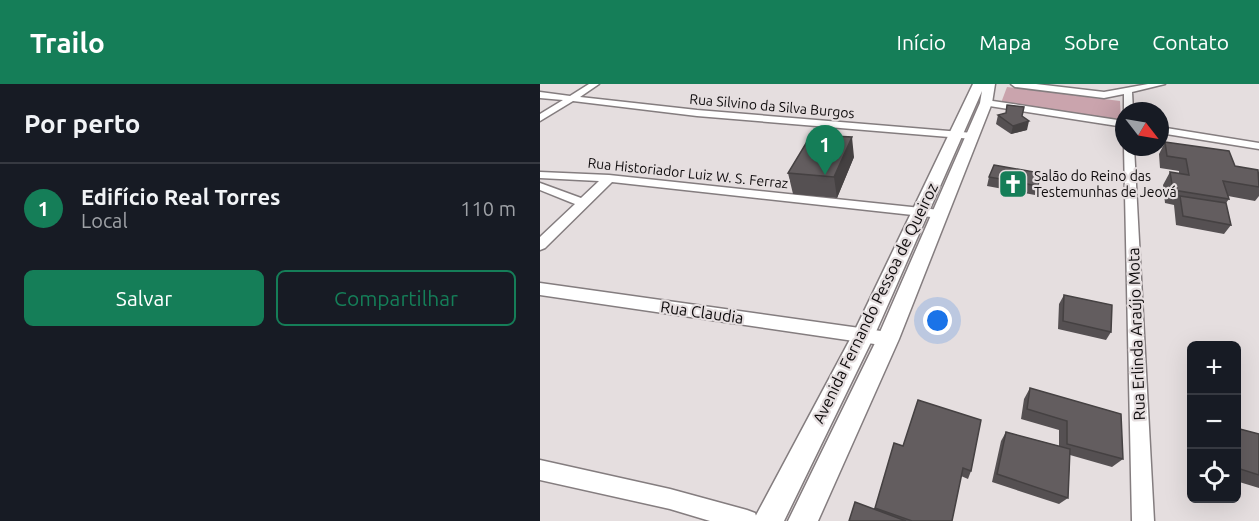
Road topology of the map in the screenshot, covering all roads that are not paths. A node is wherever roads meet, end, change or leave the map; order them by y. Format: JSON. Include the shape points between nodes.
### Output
{"nodes":[{"id":1,"x":595,"y":84,"type":"edge"},
{"id":2,"x":1015,"y":84,"type":"edge"},
{"id":3,"x":1161,"y":84,"type":"edge"},
{"id":4,"x":984,"y":90,"type":"edge"},
{"id":5,"x":1128,"y":91,"type":"junction"},
{"id":6,"x":540,"y":95,"type":"edge"},
{"id":7,"x":570,"y":99,"type":"junction"},
{"id":8,"x":1128,"y":102,"type":"edge"},
{"id":9,"x":540,"y":118,"type":"edge"},
{"id":10,"x":1115,"y":122,"type":"edge"},
{"id":11,"x":1169,"y":131,"type":"edge"},
{"id":12,"x":964,"y":136,"type":"junction"},
{"id":13,"x":1259,"y":146,"type":"edge"},
{"id":14,"x":1129,"y":156,"type":"edge"},
{"id":15,"x":540,"y":175,"type":"edge"},
{"id":16,"x":609,"y":178,"type":"junction"},
{"id":17,"x":540,"y":186,"type":"edge"},
{"id":18,"x":583,"y":203,"type":"junction"},
{"id":19,"x":930,"y":213,"type":"junction"},
{"id":20,"x":540,"y":245,"type":"edge"},
{"id":21,"x":540,"y":289,"type":"edge"},
{"id":22,"x":864,"y":334,"type":"junction"},
{"id":23,"x":888,"y":339,"type":"junction"},
{"id":24,"x":540,"y":470,"type":"edge"},
{"id":25,"x":747,"y":521,"type":"edge"},
{"id":26,"x":768,"y":521,"type":"edge"},
{"id":27,"x":803,"y":521,"type":"edge"},
{"id":28,"x":1143,"y":521,"type":"edge"}],
"edges":[{"from":1,"to":7,"type":"street"},
{"from":2,"to":5,"type":"street","via":[[1094,95]]},
{"from":3,"to":5,"type":"street"},
{"from":4,"to":10,"type":"street"},
{"from":4,"to":12,"type":"street","name":"Avenida Fernando Pessoa de Queiroz"},
{"from":5,"to":8,"type":"street"},
{"from":6,"to":7,"type":"street","name":"Rua Silvino da Silva Burgos"},
{"from":7,"to":9,"type":"street"},
{"from":7,"to":12,"type":"street","name":"Rua Silvino da Silva Burgos"},
{"from":11,"to":13,"type":"street"},
{"from":12,"to":19,"type":"street","name":"Avenida Fernando Pessoa de Queiroz"},
{"from":14,"to":28,"type":"street","name":"Rua Erlinda Araújo Mota"},
{"from":15,"to":16,"type":"street","name":"Rua Historiador Luiz W. S. Ferraz"},
{"from":16,"to":18,"type":"street"},
{"from":16,"to":19,"type":"street","name":"Rua Historiador Luiz W. S. Ferraz"},
{"from":17,"to":18,"type":"street"},
{"from":18,"to":20,"type":"street"},
{"from":19,"to":22,"type":"street","name":"Avenida Fernando Pessoa de Queiroz"},
{"from":19,"to":23,"type":"street","name":"Avenida Fernando Pessoa de Queiroz"},
{"from":21,"to":22,"type":"street","name":"Rua Claudia"},
{"from":22,"to":23,"type":"street","name":"Rua Claudia"},
{"from":22,"to":26,"type":"street","name":"Avenida Fernando Pessoa de Queiroz"},
{"from":23,"to":27,"type":"street","name":"Avenida Fernando Pessoa de Queiroz"},
{"from":24,"to":25,"type":"street"}]}
